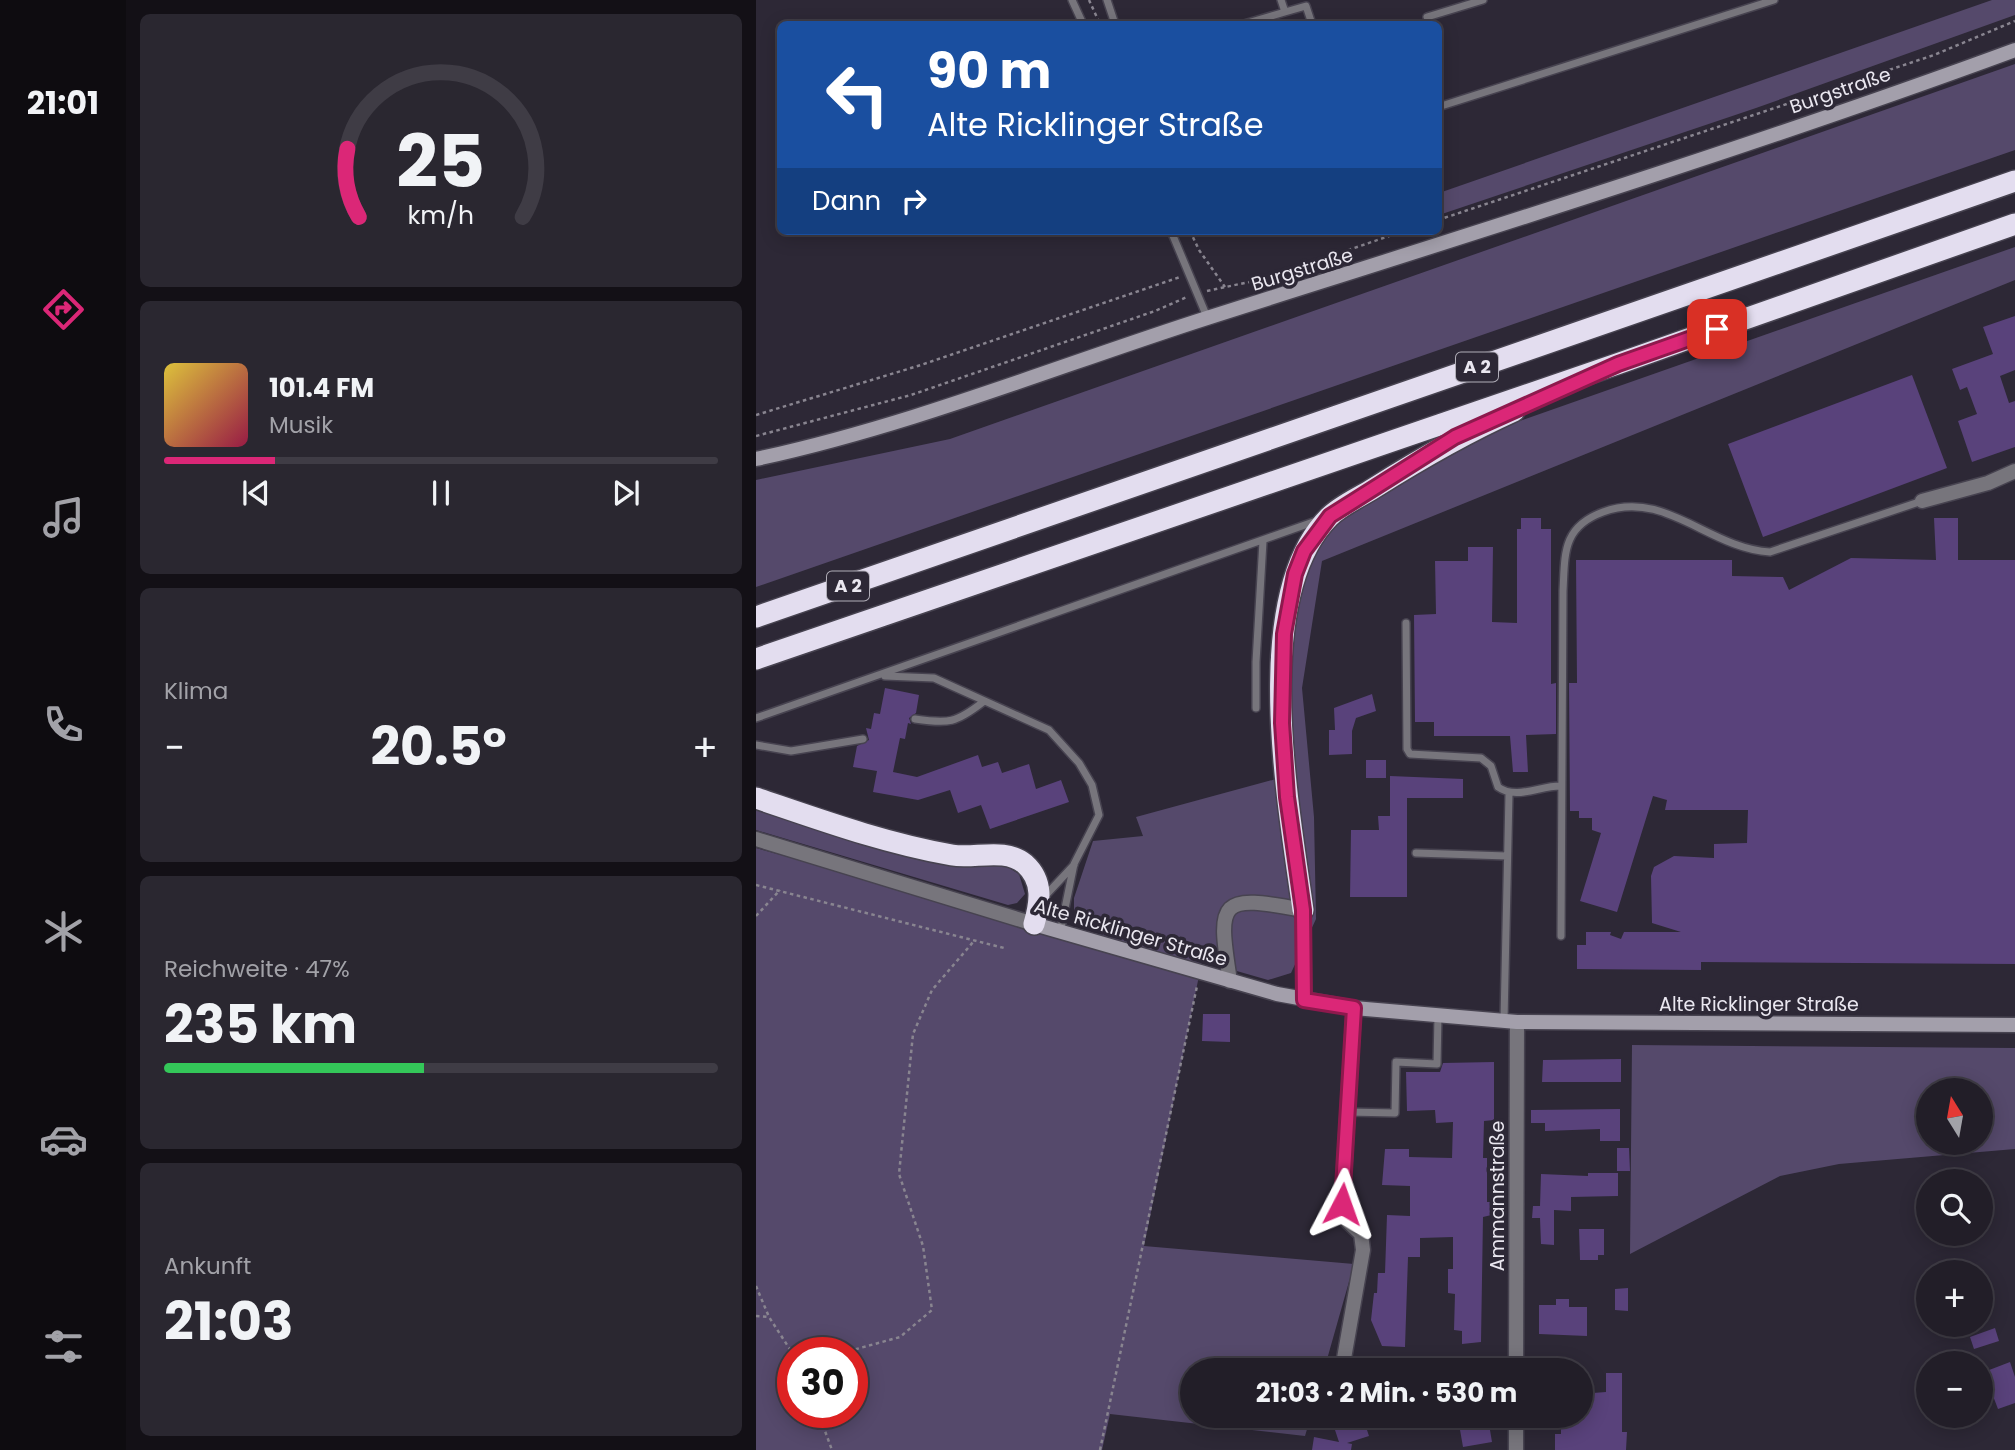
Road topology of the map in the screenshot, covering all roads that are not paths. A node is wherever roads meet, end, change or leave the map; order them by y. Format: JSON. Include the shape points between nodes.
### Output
{"nodes":[{"id":1,"x":1072,"y":0,"type":"edge"},
{"id":2,"x":1107,"y":0,"type":"edge"},
{"id":3,"x":1281,"y":0,"type":"edge"},
{"id":4,"x":1483,"y":0,"type":"edge"},
{"id":5,"x":1774,"y":0,"type":"edge"},
{"id":6,"x":1305,"y":3,"type":"edge"},
{"id":7,"x":1285,"y":12,"type":"junction"},
{"id":8,"x":1427,"y":17,"type":"dead end"},
{"id":9,"x":1082,"y":21,"type":"edge"},
{"id":10,"x":1114,"y":21,"type":"edge"},
{"id":11,"x":1254,"y":21,"type":"edge"},
{"id":12,"x":1311,"y":21,"type":"edge"},
{"id":13,"x":2015,"y":50,"type":"edge"},
{"id":14,"x":1442,"y":106,"type":"edge"},
{"id":15,"x":2015,"y":181,"type":"edge"},
{"id":16,"x":2015,"y":224,"type":"edge"},
{"id":17,"x":1173,"y":235,"type":"edge"},
{"id":18,"x":1207,"y":318,"type":"junction"},
{"id":19,"x":1618,"y":364,"type":"junction"},
{"id":20,"x":756,"y":459,"type":"edge"},
{"id":21,"x":2015,"y":471,"type":"edge"},
{"id":22,"x":1922,"y":501,"type":"joint"},
{"id":23,"x":1330,"y":516,"type":"junction"},
{"id":24,"x":1263,"y":541,"type":"junction"},
{"id":25,"x":756,"y":617,"type":"edge"},
{"id":26,"x":1406,"y":623,"type":"dead end"},
{"id":27,"x":756,"y":659,"type":"edge"},
{"id":28,"x":881,"y":676,"type":"junction"},
{"id":29,"x":983,"y":702,"type":"junction"},
{"id":30,"x":1256,"y":708,"type":"dead end"},
{"id":31,"x":756,"y":718,"type":"edge"},
{"id":32,"x":915,"y":719,"type":"dead end"},
{"id":33,"x":863,"y":739,"type":"dead end"},
{"id":34,"x":756,"y":745,"type":"edge"},
{"id":35,"x":1560,"y":786,"type":"junction"},
{"id":36,"x":1509,"y":794,"type":"junction"},
{"id":37,"x":756,"y":797,"type":"edge"},
{"id":38,"x":756,"y":839,"type":"edge"},
{"id":39,"x":1416,"y":853,"type":"dead end"},
{"id":40,"x":1507,"y":856,"type":"junction"},
{"id":41,"x":1074,"y":864,"type":"junction"},
{"id":42,"x":1040,"y":902,"type":"junction"},
{"id":43,"x":1303,"y":910,"type":"junction"},
{"id":44,"x":1034,"y":924,"type":"junction"},
{"id":45,"x":1060,"y":933,"type":"junction"},
{"id":46,"x":1560,"y":936,"type":"dead end"},
{"id":47,"x":1230,"y":981,"type":"junction"},
{"id":48,"x":1304,"y":1000,"type":"junction"},
{"id":49,"x":1354,"y":1008,"type":"junction"},
{"id":50,"x":1438,"y":1016,"type":"junction"},
{"id":51,"x":1510,"y":1021,"type":"junction"},
{"id":52,"x":2015,"y":1025,"type":"edge"},
{"id":53,"x":1349,"y":1112,"type":"junction"},
{"id":54,"x":1344,"y":1358,"type":"edge"},
{"id":55,"x":1516,"y":1358,"type":"edge"},
{"id":56,"x":1516,"y":1428,"type":"edge"},
{"id":57,"x":1516,"y":1450,"type":"edge"}],
"edges":[{"from":1,"to":9,"type":"lane"},
{"from":2,"to":10,"type":"lane"},
{"from":3,"to":7,"type":"lane"},
{"from":4,"to":8,"type":"lane"},
{"from":5,"to":14,"type":"lane"},
{"from":6,"to":7,"type":"lane"},
{"from":6,"to":12,"type":"lane"},
{"from":7,"to":11,"type":"lane"},
{"from":13,"to":18,"type":"street","name":"Burgstraße","via":[[1357,273]]},
{"from":15,"to":25,"type":"highway","number":"A 2"},
{"from":16,"to":19,"type":"highway","number":"A 2"},
{"from":17,"to":18,"type":"lane"},
{"from":18,"to":20,"type":"street","name":"Burgstraße","via":[[884,426]]},
{"from":19,"to":23,"type":"highway","via":[[1455,437]]},
{"from":19,"to":27,"type":"highway","number":"A 2"},
{"from":21,"to":22,"type":"street"},
{"from":22,"to":35,"type":"lane","via":[[1770,552],[1751,551],[1713,538],[1650,507],[1612,509],[1590,517],[1575,529],[1566,551]]},
{"from":23,"to":24,"type":"lane"},
{"from":23,"to":43,"type":"highway","via":[[1299,561],[1284,634],[1282,723],[1287,797]]},
{"from":24,"to":28,"type":"lane"},
{"from":24,"to":30,"type":"lane"},
{"from":26,"to":36,"type":"lane","via":[[1410,754],[1487,761],[1498,787]]},
{"from":28,"to":29,"type":"lane","via":[[934,678]]},
{"from":28,"to":31,"type":"lane"},
{"from":29,"to":32,"type":"lane","via":[[960,719]]},
{"from":29,"to":41,"type":"lane","via":[[1049,730],[1080,763],[1092,785],[1099,816]]},
{"from":33,"to":34,"type":"lane","via":[[791,751]]},
{"from":35,"to":36,"type":"lane"},
{"from":35,"to":46,"type":"lane"},
{"from":36,"to":40,"type":"lane"},
{"from":37,"to":42,"type":"highway","via":[[897,845],[1019,860],[1034,875]]},
{"from":38,"to":44,"type":"street","name":"Alte Ricklinger Straße"},
{"from":39,"to":40,"type":"lane"},
{"from":40,"to":51,"type":"lane"},
{"from":41,"to":42,"type":"lane"},
{"from":41,"to":45,"type":"lane"},
{"from":42,"to":44,"type":"highway"},
{"from":43,"to":47,"type":"street","via":[[1245,902],[1229,910],[1222,922]]},
{"from":43,"to":48,"type":"street"},
{"from":44,"to":45,"type":"street","name":"Alte Ricklinger Straße"},
{"from":45,"to":47,"type":"street","name":"Alte Ricklinger Straße"},
{"from":47,"to":48,"type":"street","name":"Alte Ricklinger Straße"},
{"from":48,"to":49,"type":"street","name":"Alte Ricklinger Straße"},
{"from":49,"to":50,"type":"street","name":"Alte Ricklinger Straße"},
{"from":49,"to":53,"type":"street"},
{"from":50,"to":51,"type":"street","name":"Alte Ricklinger Straße"},
{"from":50,"to":53,"type":"lane","via":[[1437,1064],[1396,1062],[1395,1114]]},
{"from":51,"to":52,"type":"street","name":"Alte Ricklinger Straße"},
{"from":51,"to":55,"type":"street","name":"Ammannstraße"},
{"from":53,"to":54,"type":"street","via":[[1343,1217],[1362,1234],[1363,1250]]},
{"from":56,"to":57,"type":"street"}]}
